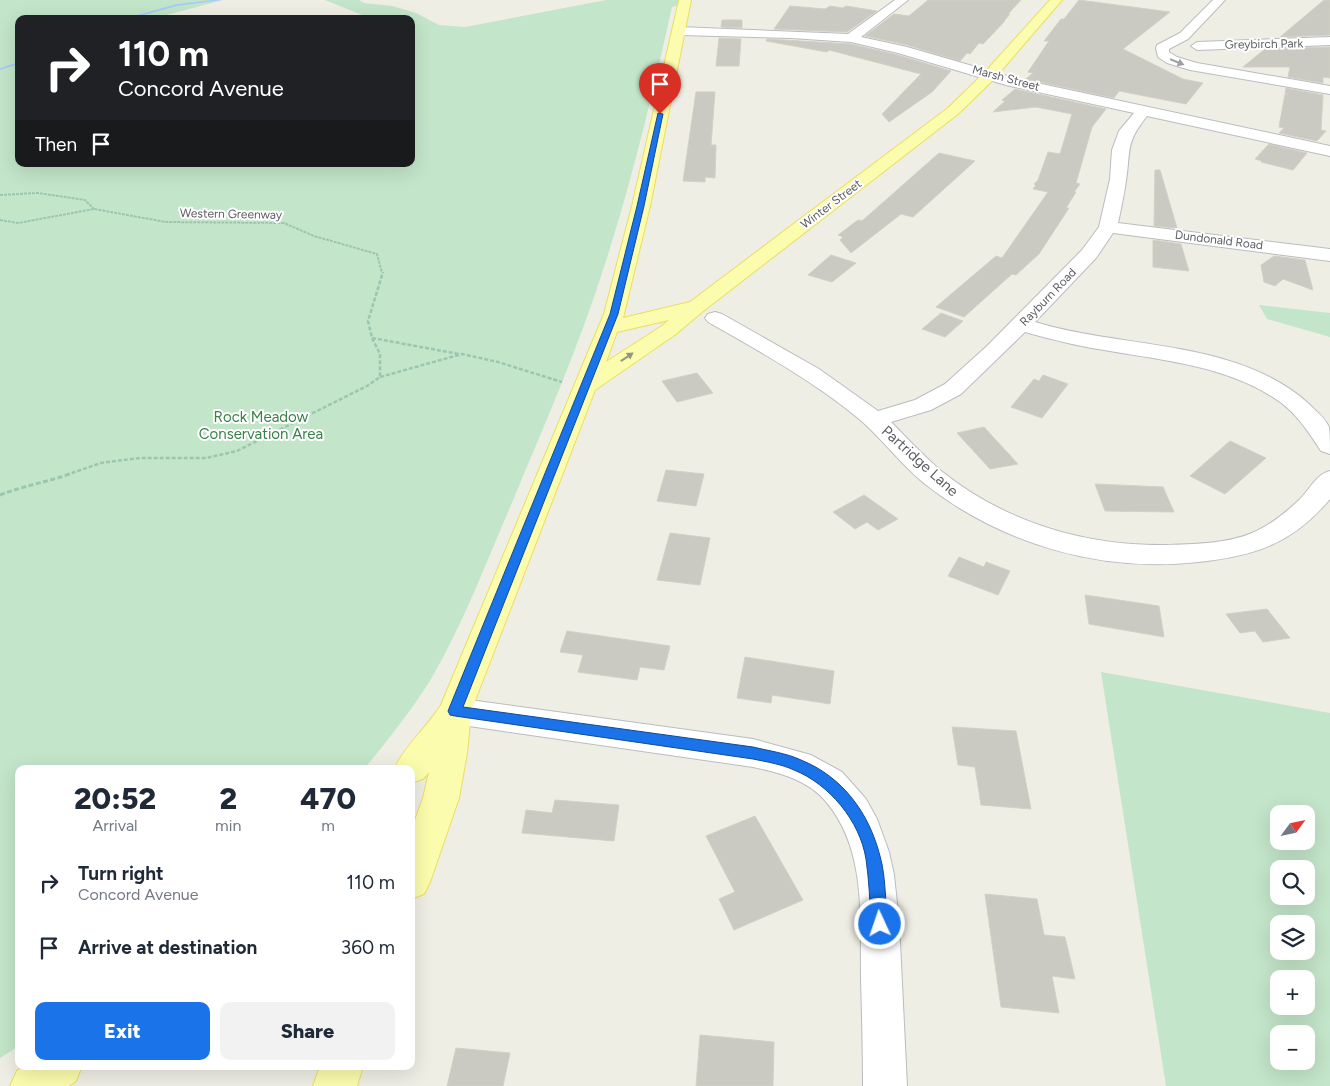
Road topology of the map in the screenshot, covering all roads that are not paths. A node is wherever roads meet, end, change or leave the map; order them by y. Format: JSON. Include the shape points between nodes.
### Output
{"nodes":[{"id":1,"x":685,"y":0,"type":"edge"},
{"id":2,"x":902,"y":0,"type":"edge"},
{"id":3,"x":1056,"y":0,"type":"edge"},
{"id":4,"x":1219,"y":0,"type":"edge"},
{"id":5,"x":679,"y":31,"type":"junction"},
{"id":6,"x":1184,"y":36,"type":"junction"},
{"id":7,"x":851,"y":38,"type":"junction"},
{"id":8,"x":1330,"y":41,"type":"edge"},
{"id":9,"x":1197,"y":46,"type":"junction"},
{"id":10,"x":1232,"y":72,"type":"junction"},
{"id":11,"x":990,"y":75,"type":"junction"},
{"id":12,"x":1330,"y":90,"type":"edge"},
{"id":13,"x":1144,"y":110,"type":"junction"},
{"id":14,"x":1330,"y":151,"type":"edge"},
{"id":15,"x":1108,"y":227,"type":"junction"},
{"id":16,"x":1330,"y":255,"type":"edge"},
{"id":17,"x":620,"y":293,"type":"junction"},
{"id":18,"x":689,"y":317,"type":"junction"},
{"id":19,"x":1022,"y":324,"type":"junction"},
{"id":20,"x":606,"y":333,"type":"junction"},
{"id":21,"x":587,"y":385,"type":"junction"},
{"id":22,"x":874,"y":420,"type":"junction"},
{"id":23,"x":1330,"y":446,"type":"edge"},
{"id":24,"x":1330,"y":479,"type":"edge"},
{"id":25,"x":455,"y":711,"type":"junction"},
{"id":26,"x":414,"y":765,"type":"edge"},
{"id":27,"x":415,"y":870,"type":"edge"},
{"id":28,"x":55,"y":1070,"type":"edge"},
{"id":29,"x":341,"y":1070,"type":"edge"},
{"id":30,"x":32,"y":1086,"type":"edge"},
{"id":31,"x":335,"y":1086,"type":"edge"},
{"id":32,"x":885,"y":1086,"type":"edge"}],
"edges":[{"from":1,"to":5,"type":"main road"},
{"from":2,"to":7,"type":"street"},
{"from":3,"to":11,"type":"main road","name":"Winter Street"},
{"from":4,"to":6,"type":"street"},
{"from":5,"to":7,"type":"street","name":"Marsh Street"},
{"from":5,"to":17,"type":"main road"},
{"from":6,"to":9,"type":"street"},
{"from":6,"to":10,"type":"street","one_way":true,"via":[[1165,45],[1163,54],[1187,66]]},
{"from":7,"to":11,"type":"street","name":"Marsh Street"},
{"from":8,"to":9,"type":"street","name":"Greybirch Park"},
{"from":9,"to":10,"type":"street","via":[[1195,56],[1199,59]]},
{"from":10,"to":12,"type":"street"},
{"from":11,"to":13,"type":"street","name":"Marsh Street"},
{"from":11,"to":18,"type":"main road","name":"Winter Street","via":[[953,111]]},
{"from":13,"to":14,"type":"street","name":"Marsh Street"},
{"from":13,"to":15,"type":"street","name":"Rayburn Road","via":[[1127,131],[1120,150]]},
{"from":15,"to":16,"type":"street","name":"Dundonald Road"},
{"from":15,"to":19,"type":"street","name":"Rayburn Road","via":[[1089,254]]},
{"from":17,"to":18,"type":"main road","via":[[647,308]]},
{"from":17,"to":20,"type":"main road"},
{"from":18,"to":20,"type":"main road","via":[[642,337]]},
{"from":21,"to":18,"type":"main road","name":"Winter Street","one_way":true},
{"from":18,"to":22,"type":"street","name":"Partridge Lane","via":[[808,374]]},
{"from":19,"to":22,"type":"street","name":"Rayburn Road","via":[[953,389],[923,405]]},
{"from":19,"to":23,"type":"street","via":[[1055,335],[1205,362],[1244,373],[1275,388],[1301,407],[1321,429]]},
{"from":20,"to":21,"type":"main road"},
{"from":21,"to":25,"type":"main road"},
{"from":22,"to":24,"type":"street","name":"Partridge Lane","via":[[933,477],[970,504],[1021,529],[1100,551],[1146,556],[1190,555],[1256,542],[1278,533],[1319,496]]},
{"from":25,"to":26,"type":"main road"},
{"from":25,"to":27,"type":"main road","via":[[442,790]]},
{"from":25,"to":32,"type":"street","via":[[753,753],[795,763],[838,790],[858,817],[873,857],[879,906]]},
{"from":28,"to":30,"type":"main road"},
{"from":29,"to":31,"type":"main road"}]}
